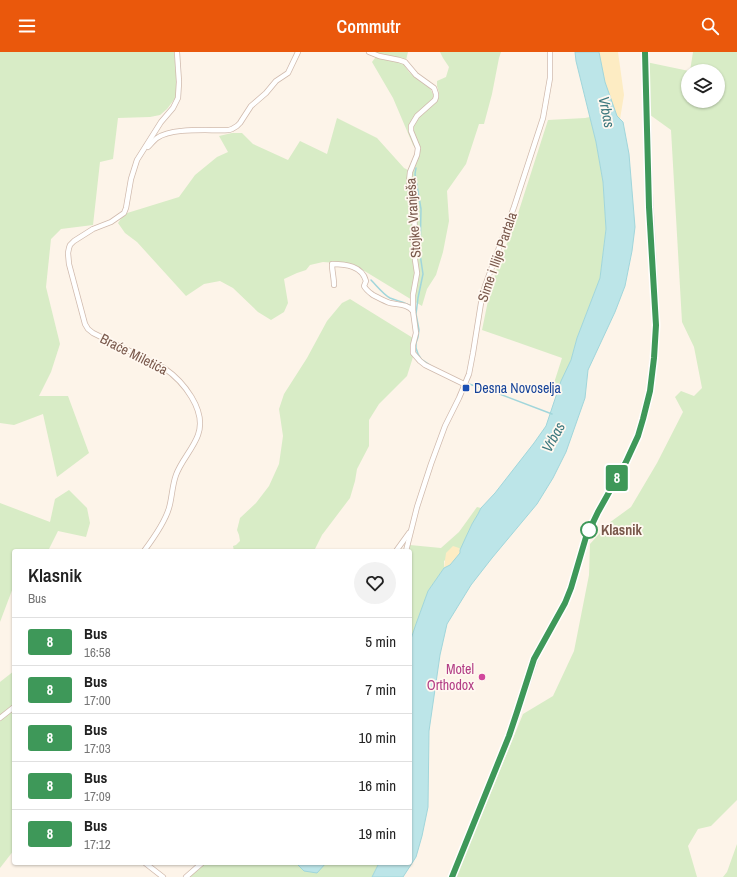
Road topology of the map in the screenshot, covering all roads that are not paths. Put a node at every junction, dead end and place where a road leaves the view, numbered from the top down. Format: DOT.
graph roads {
  1 [pos="177,52"];
  2 [pos="298,52"];
  3 [pos="369,52"];
  4 [pos="550,52"];
  5 [pos="645,52"];
  6 [pos="142,152"];
  7 [pos="334,285"];
  8 [pos="413,311"];
  9 [pos="464,384"];
  10 [pos="411,530"];
  11 [pos="145,549"];
  12 [pos="397,549"];
  13 [pos="406,549"];
  14 [pos="12,708"];
  15 [pos="0,718"];
  16 [pos="148,865"];
  17 [pos="200,865"];
  18 [pos="163,877"];
  19 [pos="186,877"];
  20 [pos="452,877"];
  1 -- 6 [label="street"];
  2 -- 6 [label="street"];
  3 -- 8 [label="street, Stojke Vranješa"];
  4 -- 9 [label="street, Sime i Ilije Partala"];
  5 -- 20 [label="main road"];
  6 -- 11 [label="street, Braće Miletića"];
  7 -- 8 [label="street"];
  8 -- 9 [label="street, Stojke Vranješa"];
  9 -- 10 [label="street, Sime i Ilije Partala"];
  10 -- 12 [label="street"];
  10 -- 13 [label="street, Sime i Ilije Partala"];
  14 -- 15 [label="street"];
  16 -- 18 [label="street"];
  17 -- 19 [label="street"];
}
